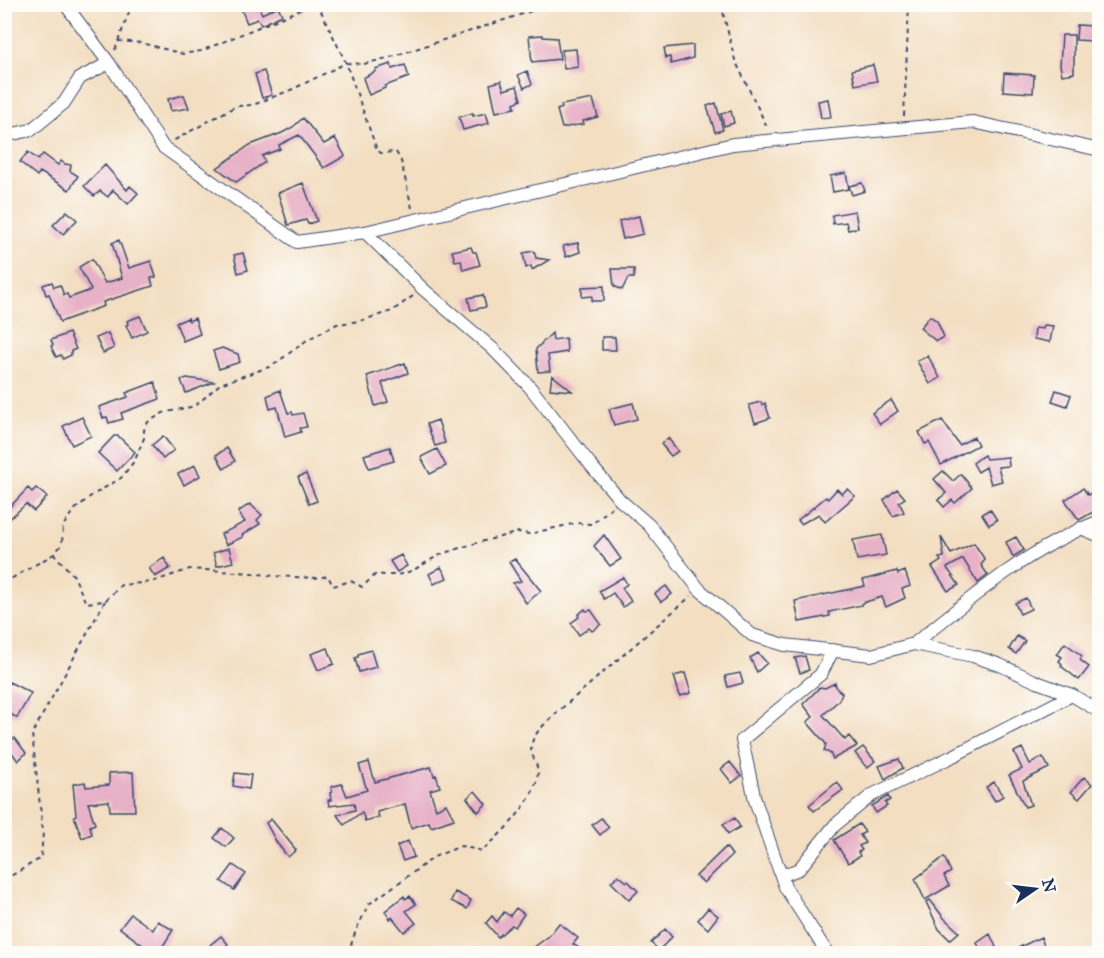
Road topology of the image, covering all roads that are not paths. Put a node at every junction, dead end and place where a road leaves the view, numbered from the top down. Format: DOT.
graph roads {
  1 [pos="65,4"];
  2 [pos="109,63"];
  3 [pos="4,136"];
  4 [pos="1100,150"];
  5 [pos="366,232"];
  6 [pos="1100,521"];
  7 [pos="1081,528"];
  8 [pos="1100,536"];
  9 [pos="914,644"];
  10 [pos="833,650"];
  11 [pos="1072,695"];
  12 [pos="1100,712"];
  13 [pos="781,876"];
  14 [pos="828,954"];
  1 -- 2 [label="street"];
  2 -- 3 [label="street"];
  2 -- 5 [label="street"];
  4 -- 5 [label="street"];
  5 -- 10 [label="street"];
  6 -- 7 [label="street"];
  7 -- 8 [label="street"];
  7 -- 9 [label="street"];
  9 -- 10 [label="street"];
  9 -- 11 [label="street"];
  10 -- 13 [label="street"];
  11 -- 12 [label="street"];
  11 -- 13 [label="street"];
  13 -- 14 [label="street"];
}
